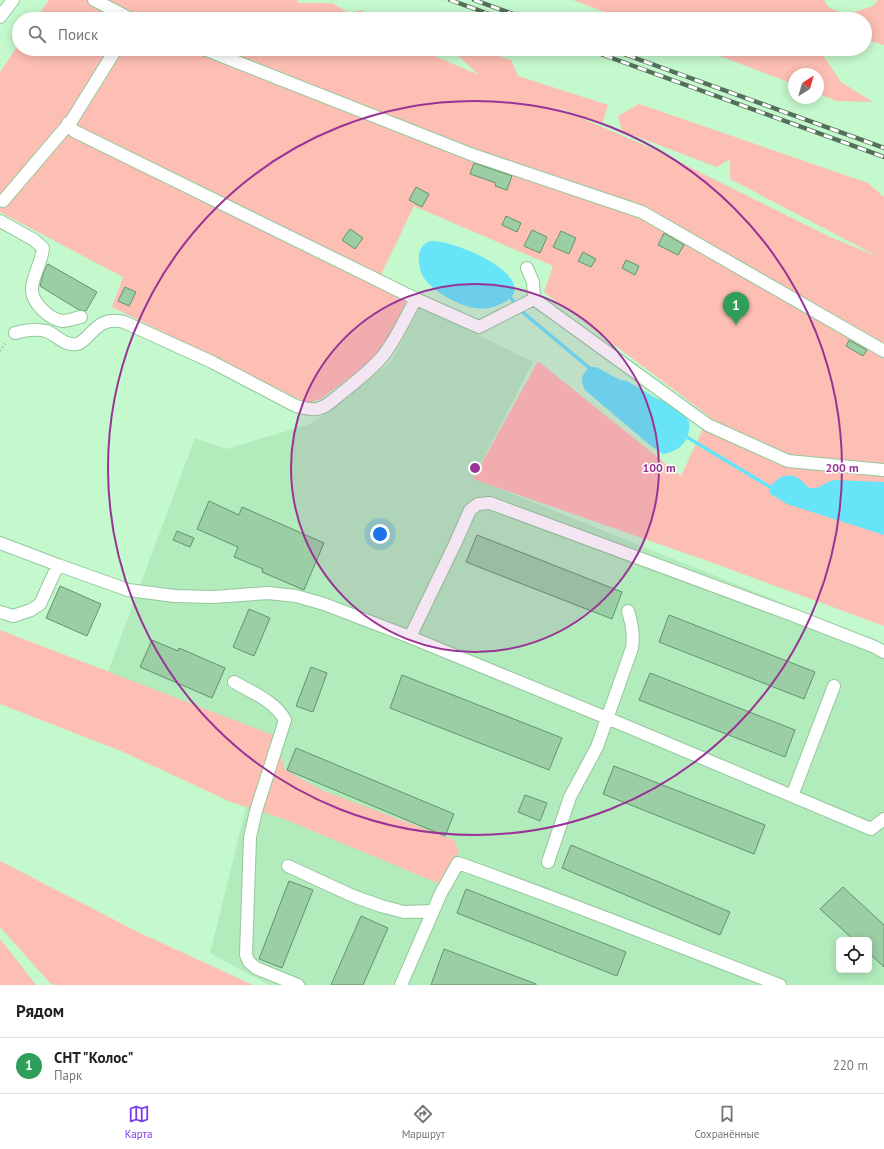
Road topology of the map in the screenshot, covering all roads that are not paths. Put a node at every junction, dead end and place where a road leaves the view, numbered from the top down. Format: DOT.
graph roads {
  1 [pos="13,0"];
  2 [pos="94,0"];
  3 [pos="117,12"];
  4 [pos="0,17"];
  5 [pos="112,56"];
  6 [pos="222,56"];
  7 [pos="68,123"];
  8 [pos="3,201"];
  9 [pos="0,221"];
  10 [pos="526,268"];
  11 [pos="416,299"];
  12 [pos="534,299"];
  13 [pos="81,316"];
  14 [pos="15,333"];
  15 [pos="884,351"];
  16 [pos="884,470"];
  17 [pos="0,543"];
  18 [pos="58,565"];
  19 [pos="0,612"];
  20 [pos="628,612"];
  21 [pos="410,637"];
  22 [pos="884,652"];
  23 [pos="234,682"];
  24 [pos="834,686"];
  25 [pos="607,718"];
  26 [pos="792,796"];
  27 [pos="884,819"];
  28 [pos="548,862"];
  29 [pos="288,866"];
  30 [pos="433,911"];
  31 [pos="298,985"];
  32 [pos="401,985"];
  33 [pos="780,985"];
  1 -- 4 [label="street"];
  2 -- 3 [label="street"];
  5 -- 7 [label="street"];
  6 -- 15 [label="street"];
  7 -- 8 [label="street"];
  7 -- 11 [label="street"];
  9 -- 13 [label="street"];
  10 -- 12 [label="street"];
  11 -- 12 [label="street"];
  11 -- 14 [label="street"];
  12 -- 16 [label="street"];
  17 -- 18 [label="street"];
  18 -- 19 [label="street"];
  18 -- 21 [label="street"];
  20 -- 25 [label="street"];
  21 -- 22 [label="street"];
  21 -- 25 [label="street"];
  23 -- 31 [label="street"];
  24 -- 26 [label="street"];
  25 -- 26 [label="street"];
  25 -- 28 [label="street"];
  26 -- 27 [label="street"];
  29 -- 30 [label="street"];
  30 -- 32 [label="street"];
  30 -- 33 [label="street"];
}
